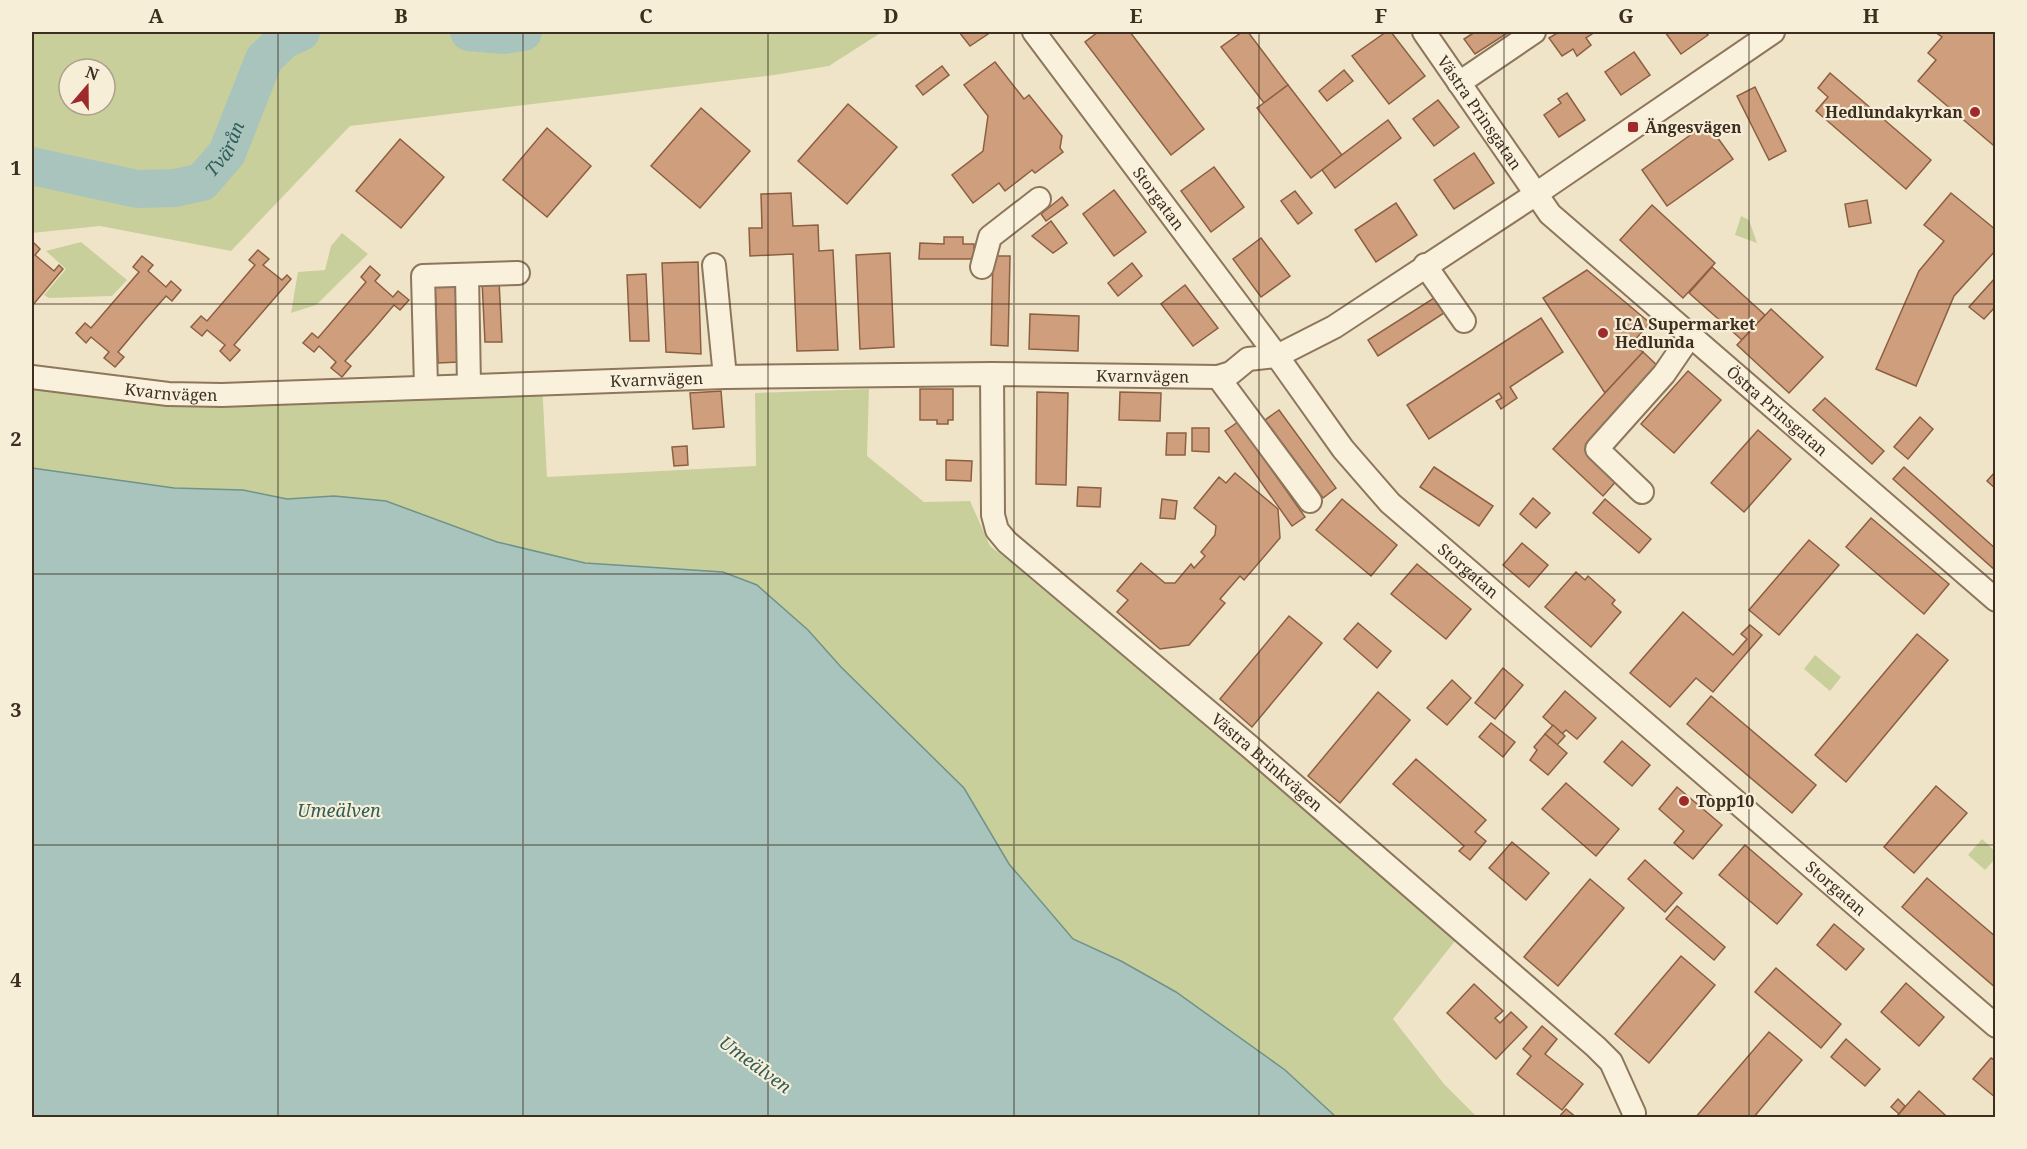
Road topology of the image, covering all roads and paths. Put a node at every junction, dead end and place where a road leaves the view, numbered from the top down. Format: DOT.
graph roads {
  1 [pos="1034,32"];
  2 [pos="1424,32"];
  3 [pos="1534,32"];
  4 [pos="1773,32"];
  5 [pos="1460,83"];
  6 [pos="1536,194"];
  7 [pos="1039,199"];
  8 [pos="714,265"];
  9 [pos="1425,265"];
  10 [pos="982,267"];
  11 [pos="518,273"];
  12 [pos="467,275"];
  13 [pos="1464,321"];
  14 [pos="1690,336"];
  15 [pos="1277,356"];
  16 [pos="992,374"];
  17 [pos="1218,376"];
  18 [pos="32,377"];
  19 [pos="725,377"];
  20 [pos="469,385"];
  21 [pos="426,386"];
  22 [pos="1642,492"];
  23 [pos="1310,501"];
  24 [pos="1995,600"];
  25 [pos="1995,1026"];
  26 [pos="1634,1113"];
  1 -- 15 [label="street, Storgatan"];
  2 -- 5 [label="street, Västra Prinsgatan"];
  3 -- 5 [label="street"];
  4 -- 6 [label="street"];
  5 -- 6 [label="street, Västra Prinsgatan"];
  6 -- 9 [label="street"];
  6 -- 14 [label="street, Östra Prinsgatan"];
  7 -- 10 [label="street"];
  8 -- 19 [label="street"];
  9 -- 13 [label="street"];
  9 -- 15 [label="street"];
  11 -- 12 [label="street"];
  12 -- 20 [label="street"];
  12 -- 21 [label="street"];
  14 -- 22 [label="street"];
  14 -- 24 [label="street, Östra Prinsgatan"];
  15 -- 17 [label="street, Kvarnvägen"];
  15 -- 25 [label="street, Storgatan"];
  16 -- 17 [label="street, Kvarnvägen"];
  16 -- 19 [label="street, Kvarnvägen"];
  16 -- 26 [label="street, Västra Brinkvägen"];
  17 -- 23 [label="street"];
  18 -- 21 [label="street, Kvarnvägen"];
  19 -- 20 [label="street, Kvarnvägen"];
  20 -- 21 [label="street, Kvarnvägen"];
}
